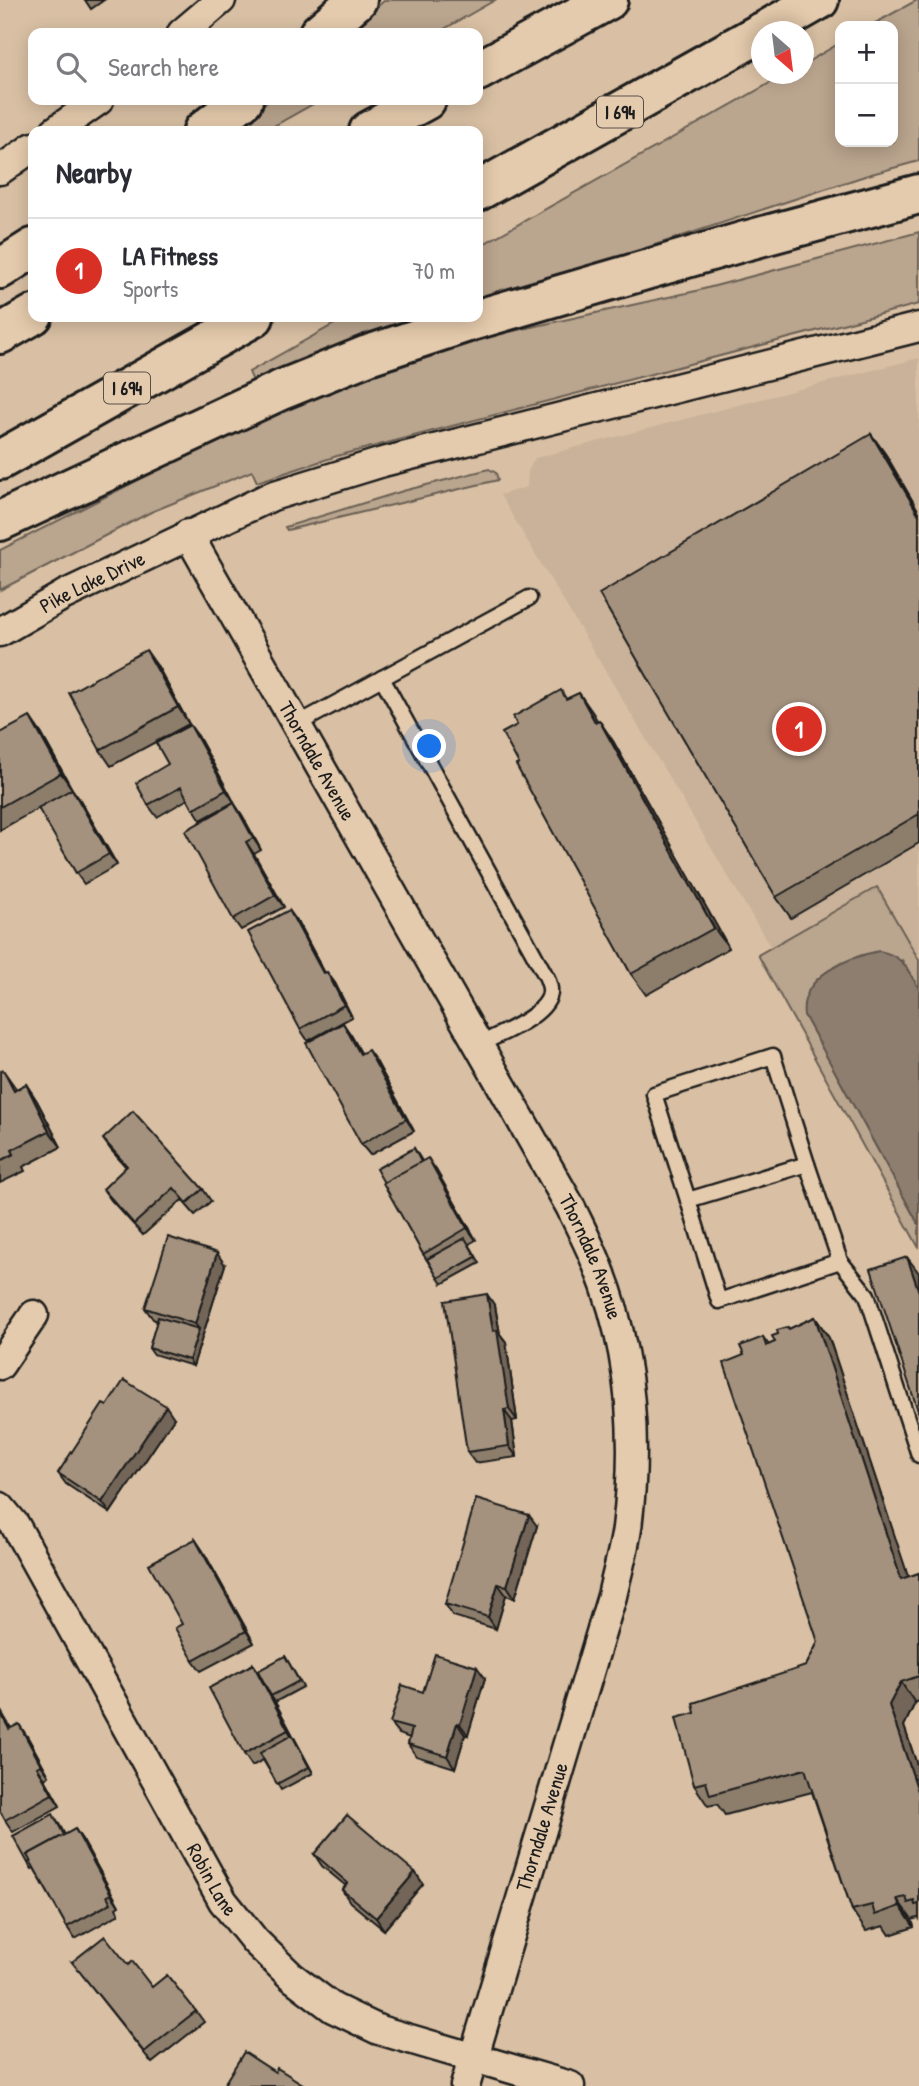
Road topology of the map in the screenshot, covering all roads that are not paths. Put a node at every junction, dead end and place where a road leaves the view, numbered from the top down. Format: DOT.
graph roads {
  1 [pos="220,0"];
  2 [pos="357,0"];
  3 [pos="608,0"];
  4 [pos="819,0"];
  5 [pos="782,21"];
  6 [pos="188,28"];
  7 [pos="326,28"];
  8 [pos="751,38"];
  9 [pos="483,68"];
  10 [pos="92,105"];
  11 [pos="237,105"];
  12 [pos="417,105"];
  13 [pos="62,126"];
  14 [pos="209,126"];
  15 [pos="378,126"];
  16 [pos="28,150"];
  17 [pos="2,163"];
  18 [pos="483,188"];
  19 [pos="919,194"];
  20 [pos="28,251"];
  21 [pos="0,269"];
  22 [pos="483,317"];
  23 [pos="28,318"];
  24 [pos="245,322"];
  25 [pos="469,322"];
  26 [pos="919,327"];
  27 [pos="0,334"];
  28 [pos="0,460"];
  29 [pos="0,521"];
  30 [pos="188,534"];
  31 [pos="529,597"];
  32 [pos="0,632"];
  33 [pos="382,678"];
  34 [pos="296,725"];
  35 [pos="478,1045"];
  36 [pos="807,1164"];
  37 [pos="688,1200"];
  38 [pos="840,1261"];
  39 [pos="34,1315"];
  40 [pos="0,1365"];
  41 [pos="919,1455"];
  42 [pos="0,1507"];
  43 [pos="473,2057"];
  44 [pos="465,2086"];
  45 [pos="570,2086"];
  1 -- 6 [label="street"];
  2 -- 7 [label="highway"];
  3 -- 9 [label="highway"];
  4 -- 5 [label="highway, I 694"];
  8 -- 18 [label="highway, I 694"];
  10 -- 13 [label="street"];
  11 -- 14 [label="highway"];
  12 -- 15 [label="highway"];
  16 -- 17 [label="street"];
  19 -- 22 [label="highway"];
  20 -- 21 [label="highway"];
  23 -- 27 [label="highway"];
  24 -- 28 [label="highway, I 694"];
  25 -- 29 [label="highway"];
  26 -- 30 [label="street, Pike Lake Drive"];
  30 -- 32 [label="street, Pike Lake Drive"];
  30 -- 34 [label="street, Thorndale Avenue"];
  31 -- 33 [label="lane"];
  33 -- 34 [label="lane"];
  33 -- 35 [label="lane"];
  34 -- 35 [label="street, Thorndale Avenue"];
  35 -- 43 [label="street, Thorndale Avenue"];
  36 -- 37 [label="lane"];
  36 -- 37 [label="lane"];
  36 -- 38 [label="lane"];
  37 -- 38 [label="lane"];
  38 -- 41 [label="lane"];
  39 -- 40 [label="street"];
  42 -- 43 [label="street, Robin Lane"];
  43 -- 44 [label="street, Thorndale Avenue"];
  43 -- 45 [label="street, Robin Lane"];
}
